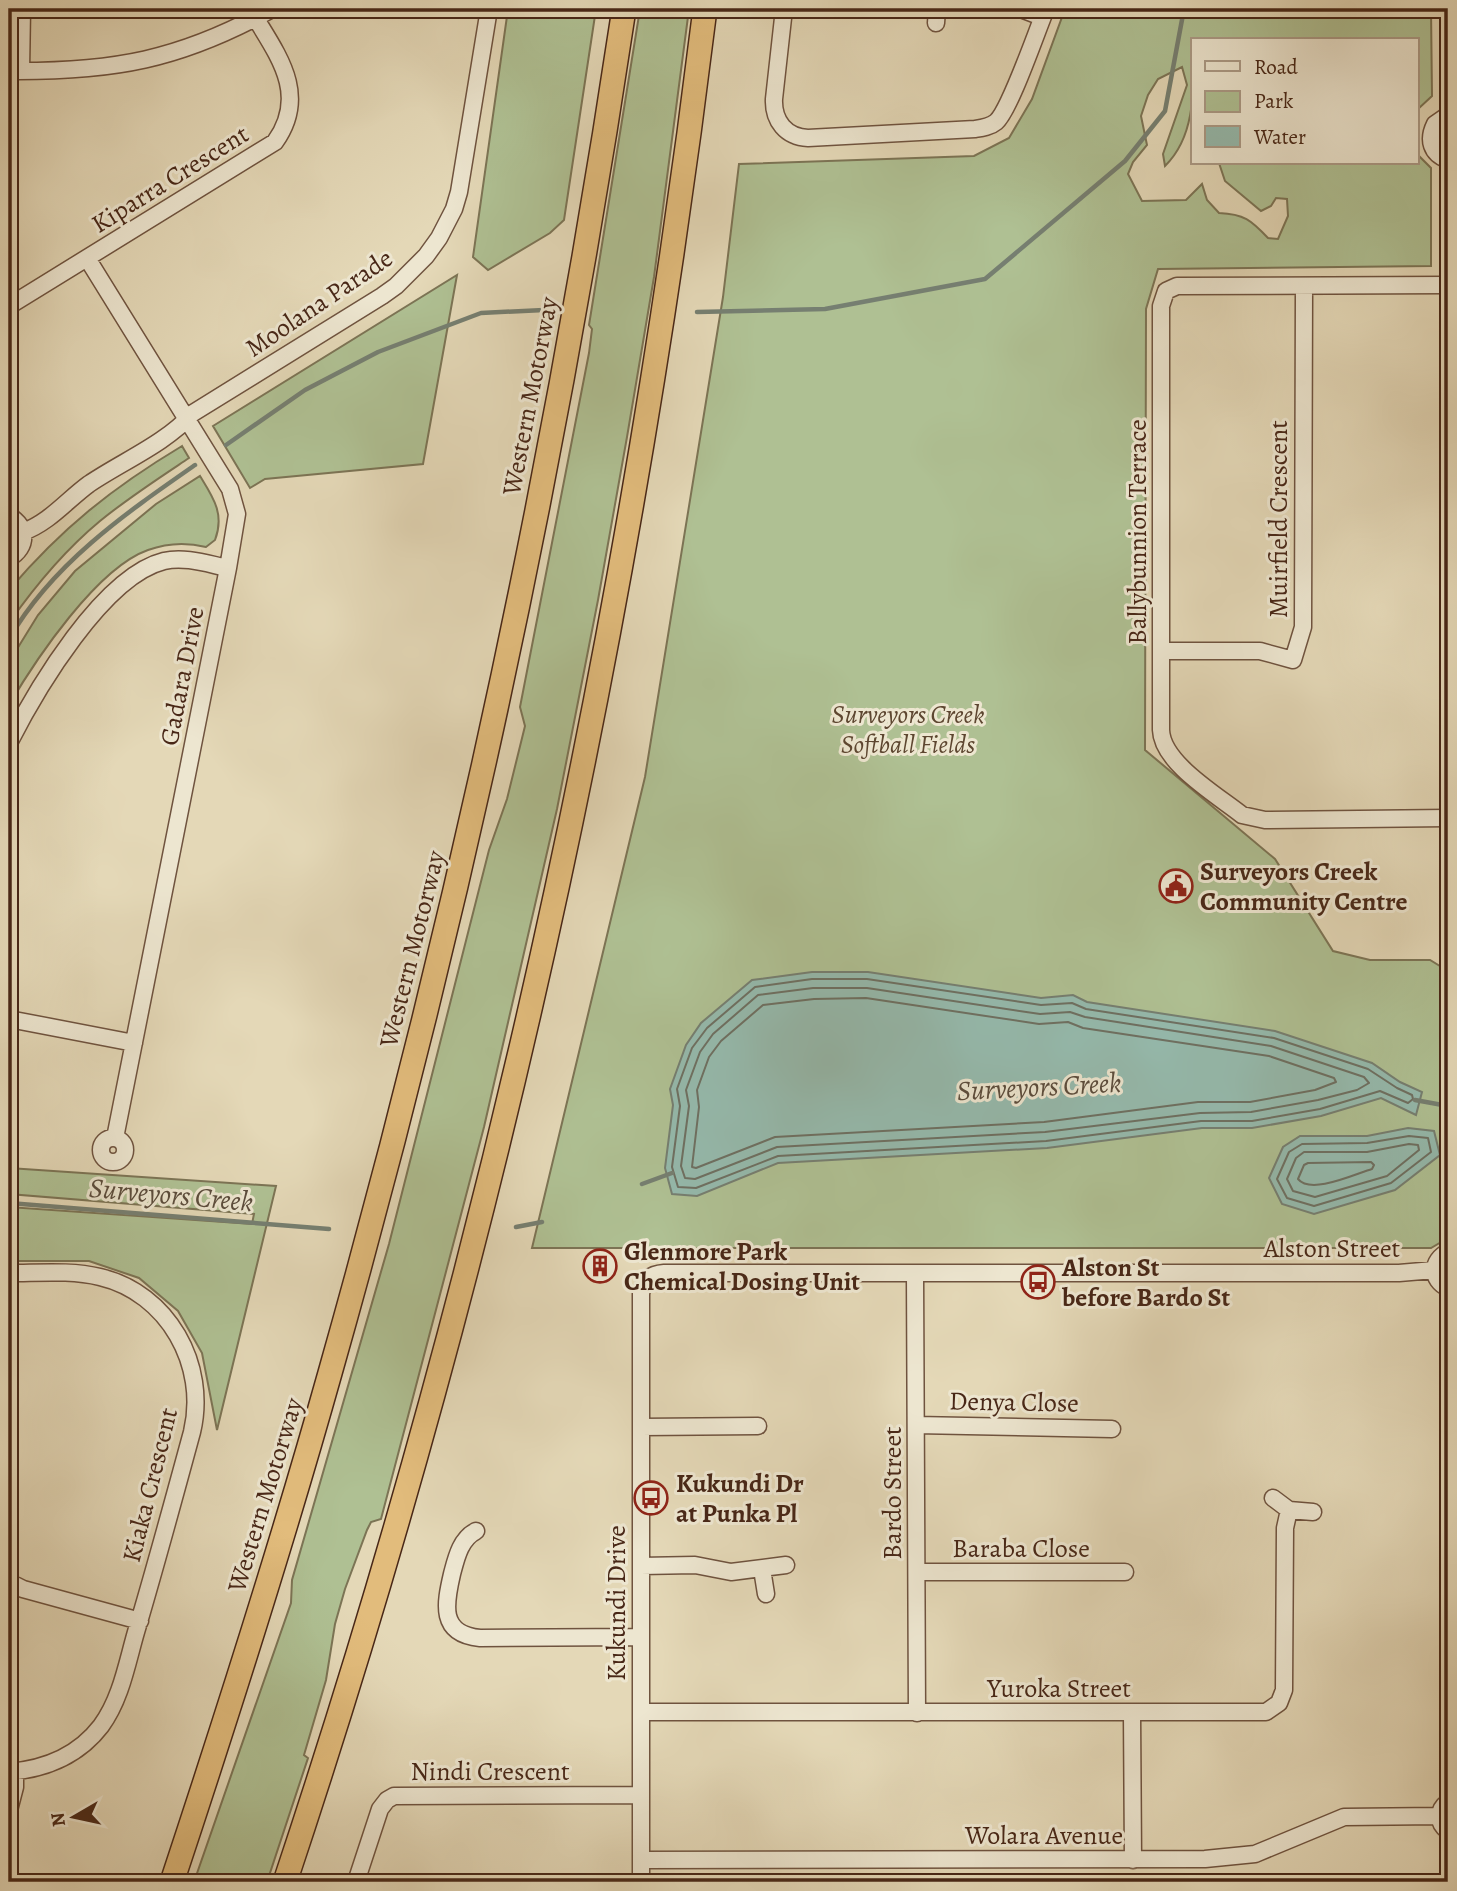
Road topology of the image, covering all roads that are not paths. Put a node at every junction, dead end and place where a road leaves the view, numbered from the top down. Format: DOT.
graph roads {
  1 [pos="22,9"];
  2 [pos="272,9"];
  3 [pos="489,9"];
  4 [pos="624,9"];
  5 [pos="705,9"];
  6 [pos="784,9"];
  7 [pos="1021,9"];
  8 [pos="253,13"];
  9 [pos="1044,13"];
  10 [pos="15,71"];
  11 [pos="1448,115"];
  12 [pos="1448,160"];
  13 [pos="88,258"];
  14 [pos="1448,285"];
  15 [pos="1304,287"];
  16 [pos="9,306"];
  17 [pos="187,420"];
  18 [pos="9,516"];
  19 [pos="23,532"];
  20 [pos="9,558"];
  21 [pos="228,568"];
  22 [pos="1162,651"];
  23 [pos="9,743"];
  24 [pos="1448,818"];
  25 [pos="9,1019"];
  26 [pos="134,1043"];
  27 [pos="115,1138"];
  28 [pos="1448,1252"];
  29 [pos="1434,1270"];
  30 [pos="9,1273"];
  31 [pos="915,1274"];
  32 [pos="644,1282"];
  33 [pos="1448,1288"];
  34 [pos="916,1425"];
  35 [pos="758,1426"];
  36 [pos="641,1427"];
  37 [pos="1112,1429"];
  38 [pos="1273,1498"];
  39 [pos="1289,1510"];
  40 [pos="1313,1512"];
  41 [pos="476,1531"];
  42 [pos="786,1565"];
  43 [pos="641,1566"];
  44 [pos="762,1569"];
  45 [pos="917,1572"];
  46 [pos="1125,1572"];
  47 [pos="9,1578"];
  48 [pos="766,1594"];
  49 [pos="140,1621"];
  50 [pos="641,1637"];
  51 [pos="641,1712"];
  52 [pos="917,1713"];
  53 [pos="1132,1713"];
  54 [pos="12,1772"];
  55 [pos="641,1795"];
  56 [pos="1444,1809"];
  57 [pos="9,1810"];
  58 [pos="1448,1830"];
  59 [pos="641,1860"];
  60 [pos="1133,1860"];
  61 [pos="172,1882"];
  62 [pos="285,1882"];
  63 [pos="356,1882"];
  64 [pos="641,1882"];
  1 -- 10 [label="street"];
  2 -- 8 [label="street"];
  3 -- 17 [label="street, Moolana Parade"];
  4 -- 61 [label="highway, Western Motorway"];
  5 -- 62 [label="highway"];
  6 -- 9 [label="street"];
  7 -- 9 [label="street"];
  8 -- 10 [label="street"];
  8 -- 13 [label="street, Kiparra Crescent"];
  11 -- 12 [label="street"];
  13 -- 16 [label="street, Kiparra Crescent"];
  13 -- 17 [label="street, Gadara Drive"];
  14 -- 15 [label="street, Ballybunnion Terrace"];
  15 -- 22 [label="street, Ballybunnion Terrace"];
  15 -- 22 [label="street, Muirfield Crescent"];
  17 -- 19 [label="street, Moolana Parade"];
  17 -- 21 [label="street, Gadara Drive"];
  18 -- 19 [label="street"];
  19 -- 20 [label="street"];
  21 -- 23 [label="street"];
  21 -- 26 [label="street, Gadara Drive"];
  22 -- 24 [label="street, Ballybunnion Terrace"];
  25 -- 26 [label="street"];
  26 -- 27 [label="street, Gadara Drive"];
  28 -- 29 [label="street"];
  29 -- 31 [label="street, Alston Street"];
  29 -- 33 [label="street"];
  30 -- 49 [label="street, Kiaka Crescent"];
  31 -- 32 [label="street, Alston Street"];
  31 -- 34 [label="street, Bardo Street"];
  32 -- 36 [label="street, Kukundi Drive"];
  34 -- 37 [label="street, Denya Close"];
  34 -- 45 [label="street, Bardo Street"];
  35 -- 36 [label="street"];
  36 -- 43 [label="street, Kukundi Drive"];
  38 -- 39 [label="street"];
  39 -- 40 [label="street"];
  39 -- 53 [label="street, Yuroka Street"];
  41 -- 50 [label="street"];
  42 -- 44 [label="street"];
  43 -- 44 [label="street"];
  43 -- 50 [label="street, Kukundi Drive"];
  44 -- 48 [label="street"];
  45 -- 46 [label="street, Baraba Close"];
  45 -- 52 [label="street, Bardo Street"];
  47 -- 49 [label="street"];
  49 -- 54 [label="street, Kiaka Crescent"];
  50 -- 51 [label="street, Kukundi Drive"];
  51 -- 52 [label="street, Yuroka Street"];
  51 -- 55 [label="street, Kukundi Drive"];
  52 -- 53 [label="street, Yuroka Street"];
  53 -- 60 [label="street"];
  54 -- 57 [label="street"];
  55 -- 59 [label="street, Kukundi Drive"];
  55 -- 63 [label="street, Nindi Crescent"];
  56 -- 58 [label="street"];
  56 -- 60 [label="street, Wolara Avenue"];
  59 -- 60 [label="street, Wolara Avenue"];
  59 -- 64 [label="street, Kukundi Drive"];
}
